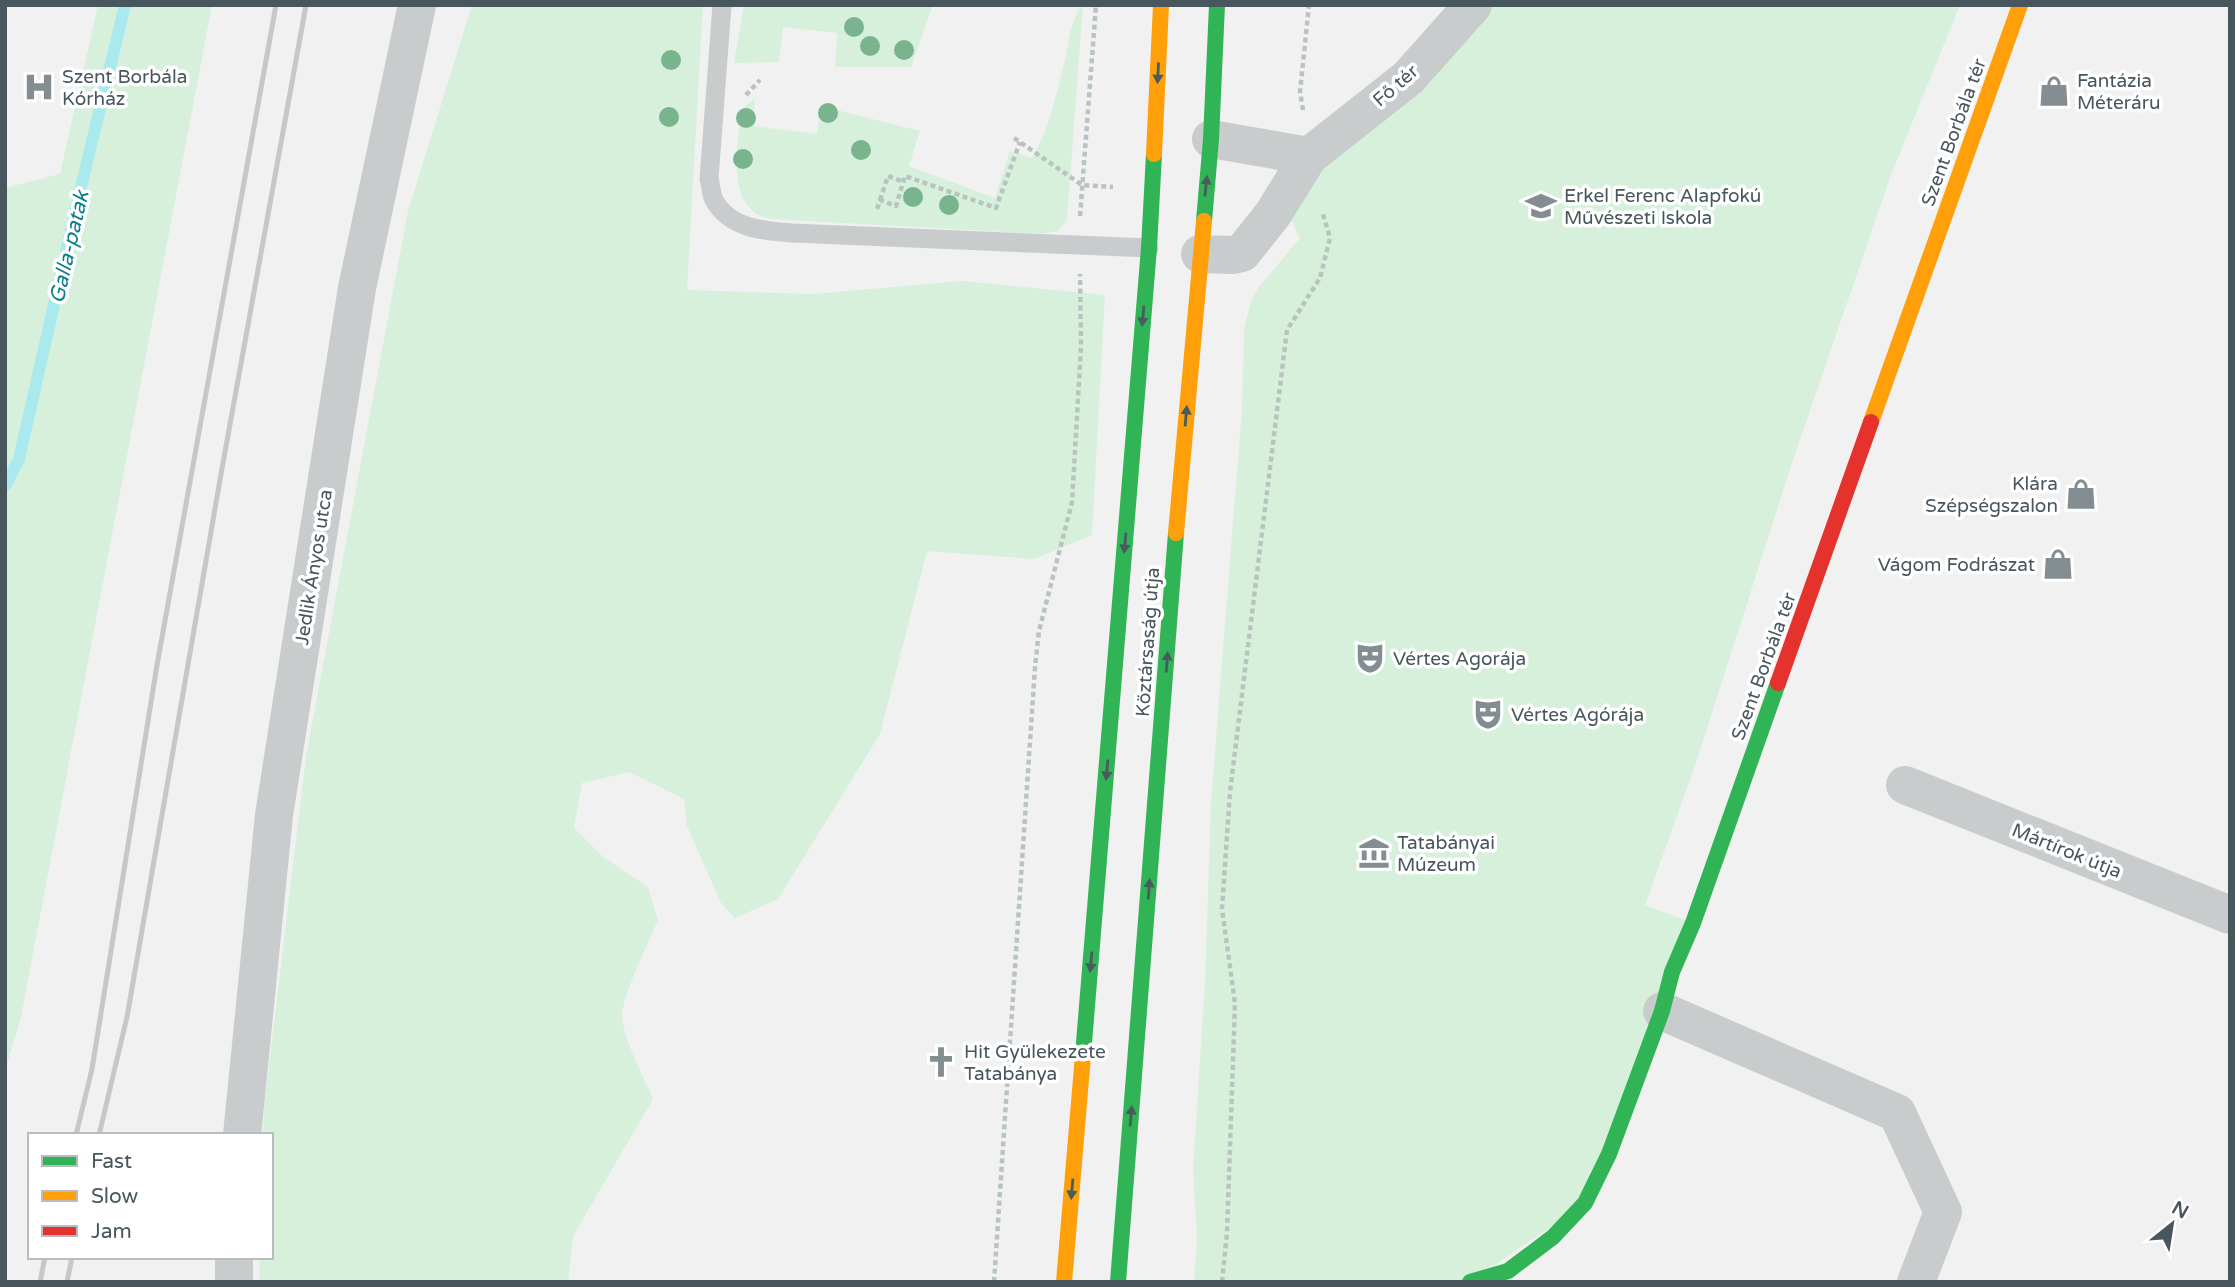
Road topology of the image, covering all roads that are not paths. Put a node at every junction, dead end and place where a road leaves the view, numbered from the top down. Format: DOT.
graph roads {
  1 [pos="417,5"];
  2 [pos="722,5"];
  3 [pos="1161,5"];
  4 [pos="1217,5"];
  5 [pos="1473,5"];
  6 [pos="2020,5"];
  7 [pos="1211,139"];
  8 [pos="1309,156"];
  9 [pos="1149,248"];
  10 [pos="1200,254"];
  11 [pos="1905,785"];
  12 [pos="2230,915"];
  13 [pos="1662,1011"];
  14 [pos="242,1133"];
  15 [pos="234,1259"];
  16 [pos="234,1282"];
  17 [pos="1064,1282"];
  18 [pos="1118,1282"];
  19 [pos="1470,1282"];
  20 [pos="1916,1282"];
  1 -- 14 [label="street, Jedlik Ányos utca"];
  2 -- 9 [label="lane"];
  3 -- 9 [label="street, Köztársaság útja, one-way"];
  4 -- 7 [label="street, Köztársaság útja"];
  5 -- 8 [label="street, Fő tér"];
  6 -- 13 [label="street, Szent Borbála tér"];
  7 -- 8 [label="street"];
  10 -- 7 [label="street, Köztársaság útja, one-way"];
  8 -- 10 [label="street, Fő tér"];
  9 -- 17 [label="street, Köztársaság útja, one-way"];
  18 -- 10 [label="street, Köztársaság útja, one-way"];
  11 -- 12 [label="street, Mártírok útja"];
  13 -- 19 [label="street, Szent Borbála tér"];
  13 -- 20 [label="street"];
  15 -- 16 [label="street"];
}
